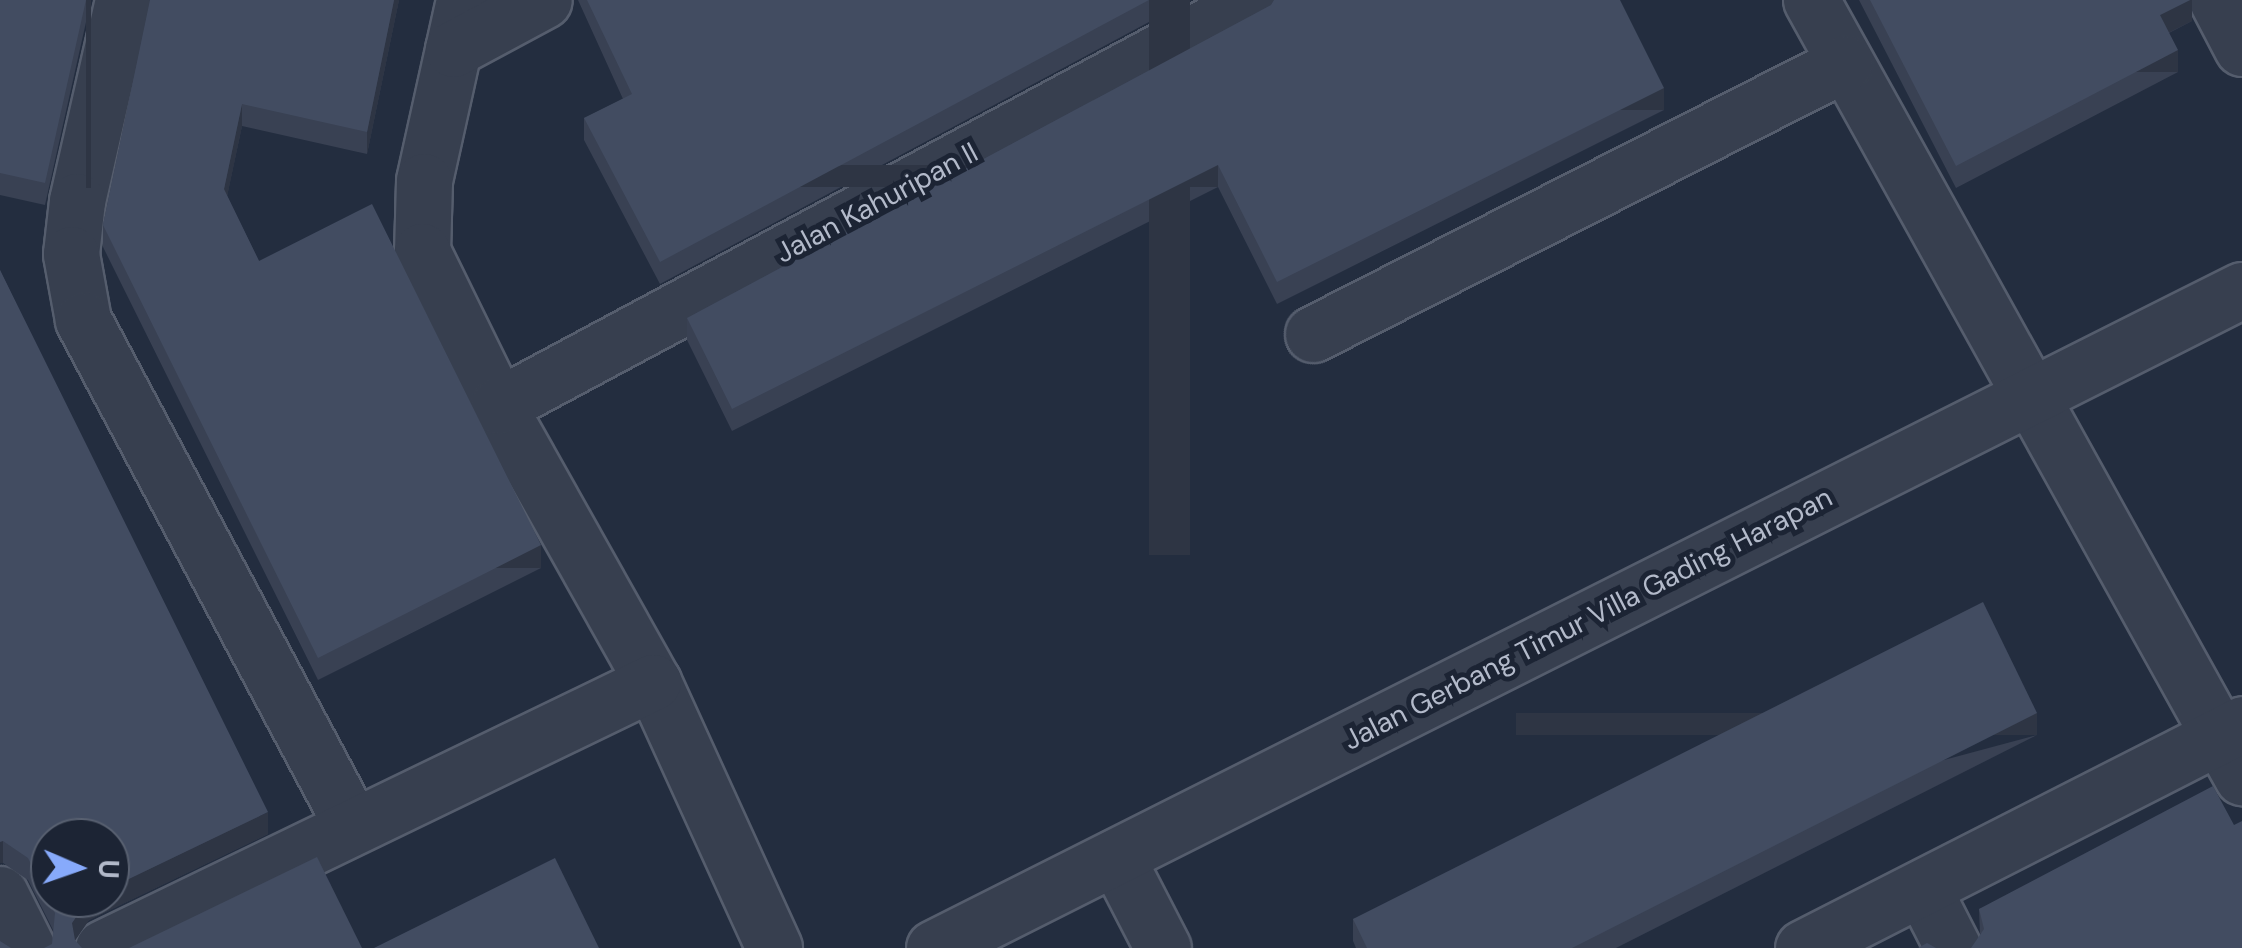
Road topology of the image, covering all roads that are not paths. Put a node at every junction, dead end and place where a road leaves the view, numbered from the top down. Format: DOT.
graph roads {
  1 [pos="124,0"];
  2 [pos="544,0"];
  3 [pos="1256,0"];
  4 [pos="1811,0"];
  5 [pos="2217,0"];
  6 [pos="458,24"];
  7 [pos="2242,48"];
  8 [pos="1845,63"];
  9 [pos="2242,290"];
  10 [pos="1313,334"];
  11 [pos="2030,397"];
  12 [pos="498,406"];
  13 [pos="654,682"];
  14 [pos="2235,746"];
  15 [pos="352,826"];
  16 [pos="1116,857"];
  17 [pos="1924,889"];
  18 [pos="0,894"];
  19 [pos="27,948"];
  20 [pos="102,948"];
  21 [pos="774,948"];
  22 [pos="934,948"];
  23 [pos="1163,948"];
  24 [pos="1803,948"];
  25 [pos="1953,948"];
  1 -- 15 [label="street"];
  2 -- 6 [label="street"];
  3 -- 12 [label="street, Jalan Kahuripan II"];
  4 -- 8 [label="street"];
  5 -- 7 [label="street"];
  6 -- 12 [label="street"];
  8 -- 10 [label="street"];
  8 -- 11 [label="street"];
  9 -- 11 [label="street, Jalan Gerbang Timur Villa Gading Harapan"];
  11 -- 14 [label="street"];
  11 -- 16 [label="street, Jalan Gerbang Timur Villa Gading Harapan"];
  12 -- 13 [label="street"];
  13 -- 15 [label="street"];
  13 -- 21 [label="street"];
  14 -- 17 [label="street"];
  15 -- 20 [label="street"];
  16 -- 22 [label="street, Jalan Gerbang Timur Villa Gading Harapan"];
  16 -- 23 [label="street"];
  17 -- 24 [label="street"];
  17 -- 25 [label="street"];
  18 -- 19 [label="street"];
}
